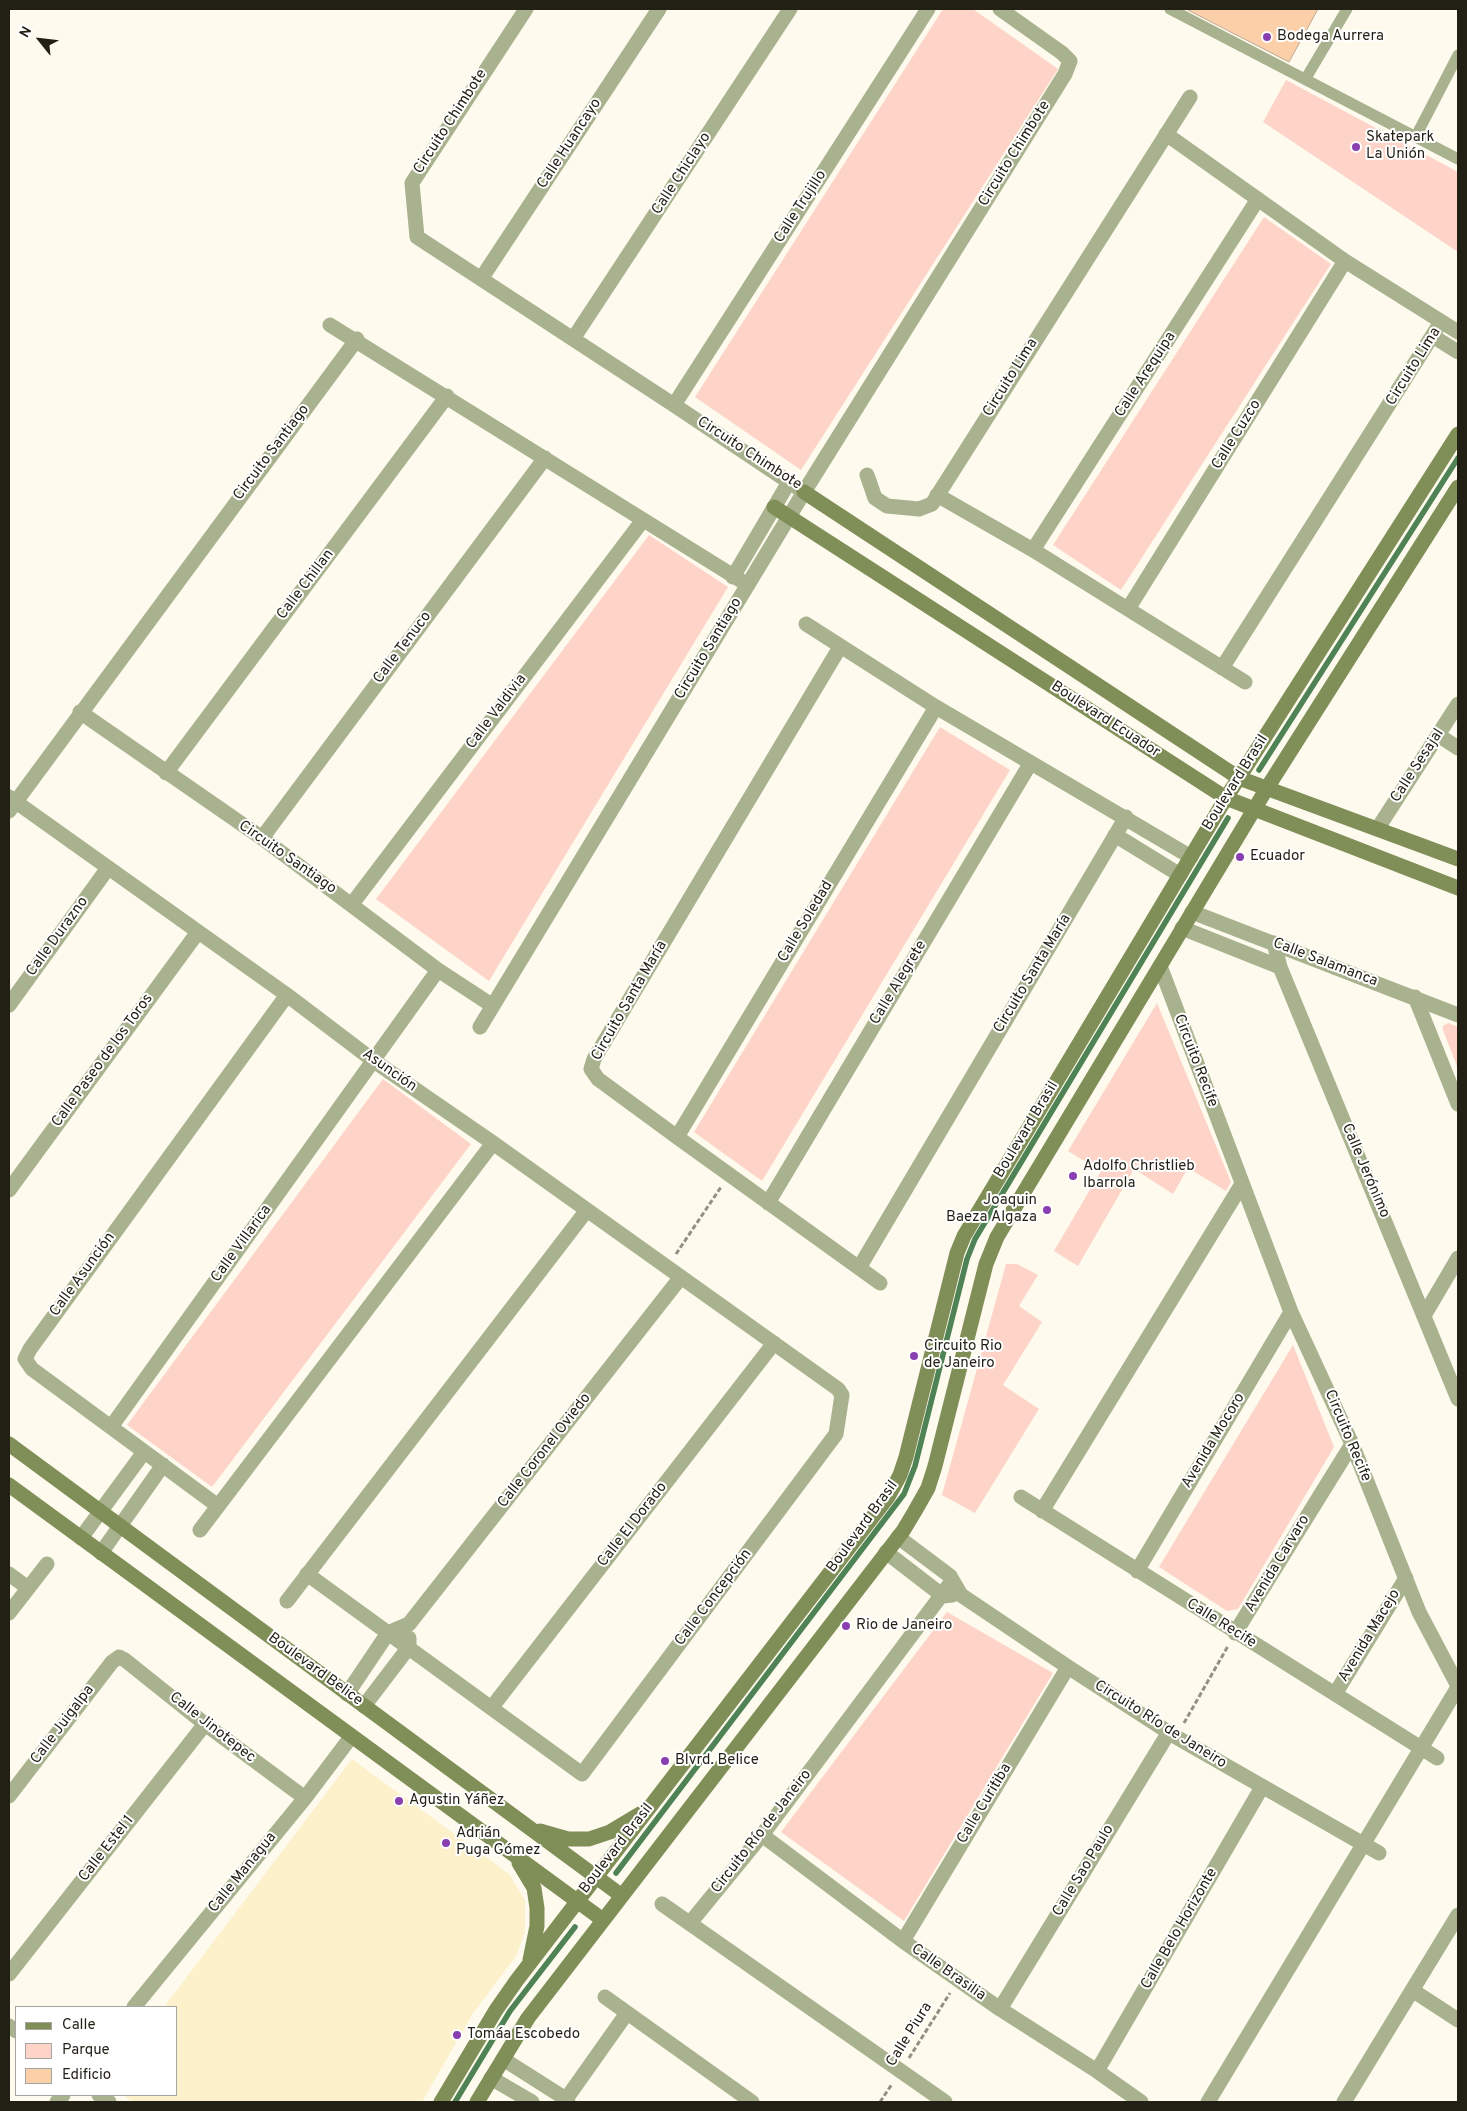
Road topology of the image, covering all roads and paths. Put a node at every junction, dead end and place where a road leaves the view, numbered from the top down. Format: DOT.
graph roads {
  1 [pos="526,9"];
  2 [pos="659,9"];
  3 [pos="790,9"];
  4 [pos="928,9"];
  5 [pos="1000,9"];
  6 [pos="1170,9"];
  7 [pos="1347,9"];
  8 [pos="1458,55"];
  9 [pos="1306,78"];
  10 [pos="1190,97"];
  11 [pos="1166,134"];
  12 [pos="1416,136"];
  13 [pos="1458,158"];
  14 [pos="1258,199"];
  15 [pos="1345,261"];
  16 [pos="481,279"];
  17 [pos="1441,322"];
  18 [pos="330,325"];
  19 [pos="1458,332"];
  20 [pos="1434,337"];
  21 [pos="573,339"];
  22 [pos="357,340"];
  23 [pos="1458,352"];
  24 [pos="447,396"];
  25 [pos="674,405"];
  26 [pos="1458,434"];
  27 [pos="545,458"];
  28 [pos="867,476"];
  29 [pos="789,482"];
  30 [pos="1458,487"];
  31 [pos="804,492"];
  32 [pos="937,495"];
  33 [pos="774,507"];
  34 [pos="790,516"];
  35 [pos="642,520"];
  36 [pos="1033,550"];
  37 [pos="733,577"];
  38 [pos="748,585"];
  39 [pos="1128,610"];
  40 [pos="806,624"];
  41 [pos="840,647"];
  42 [pos="1222,668"];
  43 [pos="1245,682"];
  44 [pos="1458,704"];
  45 [pos="936,707"];
  46 [pos="80,712"];
  47 [pos="1438,735"];
  48 [pos="1458,748"];
  49 [pos="1030,764"];
  50 [pos="166,773"];
  51 [pos="1239,778"];
  52 [pos="1267,788"];
  53 [pos="1226,798"];
  54 [pos="11,803"];
  55 [pos="1254,809"];
  56 [pos="1126,817"];
  57 [pos="1378,828"];
  58 [pos="1115,835"];
  59 [pos="262,838"];
  60 [pos="1190,857"];
  61 [pos="1458,859"];
  62 [pos="108,868"];
  63 [pos="1180,875"];
  64 [pos="1458,888"];
  65 [pos="352,904"];
  66 [pos="1192,912"];
  67 [pos="1182,928"];
  68 [pos="198,932"];
  69 [pos="1274,943"];
  70 [pos="1160,966"];
  71 [pos="1280,967"];
  72 [pos="438,970"];
  73 [pos="287,995"];
  74 [pos="1415,998"];
  75 [pos="9,1006"];
  76 [pos="493,1006"];
  77 [pos="1458,1015"];
  78 [pos="480,1027"];
  79 [pos="374,1061"];
  80 [pos="1458,1104"];
  81 [pos="676,1137"];
  82 [pos="494,1143"];
  83 [pos="729,1175"];
  84 [pos="1242,1184"];
  85 [pos="9,1190"];
  86 [pos="768,1203"];
  87 [pos="587,1210"];
  88 [pos="1458,1258"];
  89 [pos="667,1267"];
  90 [pos="859,1268"];
  91 [pos="681,1277"];
  92 [pos="880,1283"];
  93 [pos="1291,1312"];
  94 [pos="1424,1314"];
  95 [pos="774,1343"];
  96 [pos="1458,1399"];
  97 [pos="110,1427"];
  98 [pos="9,1444"];
  99 [pos="1352,1444"];
  100 [pos="144,1452"];
  101 [pos="162,1466"];
  102 [pos="9,1485"];
  103 [pos="1021,1496"];
  104 [pos="218,1506"];
  105 [pos="1042,1511"];
  106 [pos="100,1512"];
  107 [pos="119,1525"];
  108 [pos="200,1530"];
  109 [pos="898,1537"];
  110 [pos="81,1538"];
  111 [pos="886,1552"];
  112 [pos="101,1553"];
  113 [pos="47,1564"];
  114 [pos="1137,1570"];
  115 [pos="9,1574"];
  116 [pos="307,1574"];
  117 [pos="1406,1578"];
  118 [pos="952,1581"];
  119 [pos="28,1588"];
  120 [pos="961,1595"];
  121 [pos="943,1596"];
  122 [pos="287,1601"];
  123 [pos="9,1612"];
  124 [pos="409,1624"];
  125 [pos="388,1633"];
  126 [pos="1236,1633"];
  127 [pos="409,1647"];
  128 [pos="119,1657"];
  129 [pos="1068,1667"];
  130 [pos="1458,1686"];
  131 [pos="347,1694"];
  132 [pos="1335,1694"];
  133 [pos="364,1706"];
  134 [pos="492,1707"];
  135 [pos="205,1724"];
  136 [pos="1172,1735"];
  137 [pos="351,1738"];
  138 [pos="1422,1748"];
  139 [pos="1437,1758"];
  140 [pos="1262,1788"];
  141 [pos="9,1796"];
  142 [pos="305,1798"];
  143 [pos="653,1804"];
  144 [pos="527,1826"];
  145 [pos="762,1835"];
  146 [pos="1365,1845"];
  147 [pos="1379,1853"];
  148 [pos="512,1854"];
  149 [pos="596,1877"];
  150 [pos="622,1896"];
  151 [pos="577,1902"];
  152 [pos="662,1904"];
  153 [pos="1458,1915"];
  154 [pos="603,1920"];
  155 [pos="690,1923"];
  156 [pos="903,1941"];
  157 [pos="529,1965"];
  158 [pos="9,1974"];
  159 [pos="958,1980"];
  160 [pos="1412,1990"];
  161 [pos="605,1998"];
  162 [pos="135,2006"];
  163 [pos="1000,2009"];
  164 [pos="627,2013"];
  165 [pos="1458,2020"];
  166 [pos="503,2059"];
  167 [pos="1098,2071"];
  168 [pos="901,2072"];
  169 [pos="492,2078"];
  170 [pos="566,2101"];
  171 [pos="441,2102"];
  172 [pos="477,2102"];
  173 [pos="532,2102"];
  174 [pos="752,2102"];
  175 [pos="880,2102"];
  176 [pos="945,2102"];
  177 [pos="1141,2102"];
  178 [pos="1208,2102"];
  179 [pos="1344,2102"];
  1 -- 16 [label="street, Circuito Chimbote"];
  2 -- 16 [label="street, Calle Huancayo"];
  3 -- 21 [label="street, Calle Chiclayo"];
  4 -- 25 [label="street, Calle Trujillo"];
  5 -- 31 [label="street, Circuito Chimbote"];
  6 -- 9 [label="lane"];
  7 -- 9 [label="lane"];
  8 -- 12 [label="lane"];
  9 -- 12 [label="lane"];
  10 -- 11 [label="street, Circuito Lima"];
  11 -- 14 [label="street, Circuito Lima"];
  11 -- 32 [label="street, Circuito Lima"];
  12 -- 13 [label="lane"];
  14 -- 15 [label="street, Circuito Lima"];
  14 -- 36 [label="street, Calle Arequipa"];
  15 -- 17 [label="street, Circuito Lima"];
  15 -- 39 [label="street, Calle Cuzco"];
  16 -- 21 [label="street, Circuito Chimbote"];
  17 -- 19 [label="street"];
  17 -- 20 [label="street, Circuito Lima"];
  18 -- 22 [label="street, Circuito Santiago"];
  20 -- 23 [label="street"];
  20 -- 42 [label="street, Circuito Lima"];
  21 -- 25 [label="street, Circuito Chimbote"];
  22 -- 24 [label="street, Circuito Santiago"];
  22 -- 46 [label="street, Circuito Santiago"];
  24 -- 27 [label="street, Circuito Santiago"];
  24 -- 50 [label="street, Calle Chillan"];
  25 -- 29 [label="street, Circuito Chimbote"];
  26 -- 51 [label="main road, Boulevard Brasil"];
  27 -- 35 [label="street, Circuito Santiago"];
  27 -- 59 [label="street, Calle Tenuco"];
  28 -- 32 [label="street, Circuito Lima"];
  29 -- 31 [label="street, Circuito Chimbote"];
  29 -- 33 [label="street"];
  30 -- 52 [label="main road, Boulevard Brasil"];
  31 -- 34 [label="street"];
  31 -- 51 [label="main road, Boulevard Ecuador"];
  32 -- 36 [label="street"];
  33 -- 34 [label="main road, Boulevard Ecuador"];
  33 -- 37 [label="street"];
  34 -- 38 [label="street"];
  34 -- 53 [label="main road, Boulevard Ecuador"];
  35 -- 37 [label="street, Circuito Santiago"];
  35 -- 65 [label="street, Calle Valdivia"];
  36 -- 39 [label="street"];
  37 -- 38 [label="street, Circuito Santiago"];
  38 -- 76 [label="street, Circuito Santiago"];
  39 -- 42 [label="street"];
  40 -- 41 [label="street"];
  41 -- 45 [label="street"];
  41 -- 81 [label="street, Circuito Santa María"];
  42 -- 43 [label="street"];
  44 -- 47 [label="street, Calle Sesajal"];
  45 -- 49 [label="street"];
  45 -- 81 [label="street, Calle Soledad"];
  46 -- 50 [label="street, Circuito Santiago"];
  46 -- 54 [label="street, Circuito Santiago"];
  47 -- 48 [label="street"];
  47 -- 57 [label="street, Calle Sesajal"];
  49 -- 56 [label="street"];
  49 -- 86 [label="street, Calle Alegrete"];
  50 -- 59 [label="street, Circuito Santiago"];
  51 -- 52 [label="main road, Boulevard Ecuador"];
  51 -- 53 [label="main road, Boulevard Brasil"];
  52 -- 55 [label="main road, Boulevard Brasil"];
  52 -- 57 [label="main road, Boulevard Ecuador"];
  53 -- 55 [label="main road, Boulevard Ecuador"];
  53 -- 60 [label="main road, Boulevard Brasil"];
  54 -- 62 [label="street"];
  55 -- 64 [label="main road, Boulevard Ecuador"];
  55 -- 66 [label="main road, Boulevard Brasil"];
  56 -- 58 [label="street, Circuito Santa María"];
  56 -- 60 [label="street"];
  57 -- 61 [label="main road, Boulevard Ecuador"];
  58 -- 63 [label="street"];
  58 -- 90 [label="street, Circuito Santa María"];
  59 -- 65 [label="street, Circuito Santiago"];
  60 -- 63 [label="main road, Boulevard Brasil"];
  62 -- 68 [label="street"];
  62 -- 75 [label="street, Calle Durazno"];
  63 -- 143 [label="main road, Boulevard Brasil"];
  65 -- 72 [label="street, Circuito Santiago"];
  66 -- 67 [label="main road, Boulevard Brasil"];
  66 -- 69 [label="street, Calle Salamanca"];
  67 -- 70 [label="main road, Boulevard Brasil"];
  67 -- 71 [label="street, Calle Salamanca"];
  68 -- 73 [label="street"];
  68 -- 85 [label="street, Calle Paseo de los Toros"];
  69 -- 71 [label="street, Calle Jerónimo"];
  69 -- 74 [label="street, Calle Salamanca"];
  70 -- 84 [label="street, Circuito Recife"];
  70 -- 109 [label="main road, Boulevard Brasil"];
  71 -- 94 [label="street, Calle Jerónimo"];
  72 -- 76 [label="street, Circuito Santiago"];
  72 -- 79 [label="street, Calle Villarica"];
  73 -- 79 [label="street, Asunción"];
  73 -- 97 [label="street, Calle Asunción"];
  74 -- 77 [label="street, Calle Salamanca"];
  74 -- 80 [label="street"];
  76 -- 78 [label="street, Circuito Santiago"];
  79 -- 82 [label="street, Asunción"];
  79 -- 97 [label="street, Calle Villarica"];
  81 -- 83 [label="street, Circuito Santa María"];
  82 -- 87 [label="street, Calle Concepción"];
  82 -- 104 [label="street"];
  83 -- 86 [label="street, Circuito Santa María"];
  83 -- 89 [label="path"];
  84 -- 93 [label="street, Circuito Recife"];
  84 -- 105 [label="street"];
  86 -- 90 [label="street, Circuito Santa María"];
  87 -- 89 [label="street, Calle Concepción"];
  87 -- 116 [label="street"];
  88 -- 94 [label="street"];
  89 -- 91 [label="street, Calle Concepción"];
  90 -- 92 [label="street, Circuito Santa María"];
  91 -- 95 [label="street, Calle Concepción"];
  91 -- 124 [label="street, Calle Coronel Oviedo"];
  93 -- 99 [label="street, Circuito Recife"];
  93 -- 114 [label="street, Avenida Mocoro"];
  94 -- 96 [label="street, Calle Jerónimo"];
  95 -- 134 [label="street, Calle El Dorado"];
  95 -- 134 [label="street, Calle Concepción"];
  97 -- 100 [label="street, Calle Asunción"];
  98 -- 106 [label="main road, Boulevard Belice"];
  99 -- 117 [label="street, Circuito Recife"];
  99 -- 126 [label="street, Avenida Carvaro"];
  100 -- 101 [label="street, Calle Asunción"];
  100 -- 106 [label="street"];
  101 -- 104 [label="street, Calle Asunción"];
  101 -- 107 [label="street"];
  102 -- 110 [label="main road"];
  103 -- 105 [label="street, Calle Recife"];
  104 -- 108 [label="street"];
  105 -- 114 [label="street, Calle Recife"];
  106 -- 107 [label="main road, Boulevard Belice"];
  106 -- 110 [label="street"];
  107 -- 112 [label="street"];
  107 -- 131 [label="main road, Boulevard Belice"];
  109 -- 111 [label="main road, Boulevard Brasil"];
  109 -- 118 [label="street"];
  110 -- 112 [label="main road"];
  111 -- 121 [label="street"];
  111 -- 150 [label="main road, Boulevard Brasil"];
  112 -- 137 [label="main road"];
  113 -- 119 [label="street"];
  114 -- 126 [label="street, Calle Recife"];
  115 -- 119 [label="street"];
  116 -- 122 [label="street"];
  116 -- 125 [label="street, Calle Concepción"];
  117 -- 130 [label="street, Circuito Recife"];
  117 -- 132 [label="street, Avenida Macejo"];
  118 -- 120 [label="street, Circuito Río de Janeiro"];
  118 -- 121 [label="street, Circuito Río de Janeiro"];
  119 -- 123 [label="street"];
  120 -- 121 [label="street"];
  120 -- 129 [label="street, Circuito Río de Janeiro"];
  121 -- 145 [label="street, Circuito Río de Janeiro"];
  124 -- 125 [label="street, Calle Coronel Oviedo"];
  124 -- 127 [label="street"];
  125 -- 127 [label="street, Calle Concepción"];
  125 -- 131 [label="street"];
  126 -- 132 [label="street, Calle Recife"];
  126 -- 136 [label="path"];
  127 -- 133 [label="street"];
  127 -- 134 [label="street, Calle Concepción"];
  128 -- 135 [label="street, Calle Jinotepec"];
  128 -- 141 [label="street, Calle Juigalpa"];
  129 -- 136 [label="street, Circuito Río de Janeiro"];
  129 -- 156 [label="street, Calle Curitiba"];
  130 -- 138 [label="street"];
  131 -- 133 [label="main road, Boulevard Belice"];
  132 -- 138 [label="street, Calle Recife"];
  133 -- 144 [label="main road, Boulevard Belice"];
  135 -- 142 [label="street, Calle Jinotepec"];
  135 -- 158 [label="street, Calle Estel 1"];
  136 -- 140 [label="street, Circuito Río de Janeiro"];
  136 -- 163 [label="street, Calle Sao Paulo"];
  137 -- 142 [label="street, Calle Managua"];
  137 -- 148 [label="main road"];
  138 -- 139 [label="street, Calle Recife"];
  138 -- 146 [label="street"];
  140 -- 146 [label="street, Circuito Río de Janeiro"];
  140 -- 167 [label="street, Calle Belo Horizonte"];
  142 -- 162 [label="street, Calle Managua"];
  143 -- 144 [label="main road"];
  143 -- 149 [label="main road, Boulevard Brasil"];
  144 -- 149 [label="main road, Boulevard Belice"];
  145 -- 155 [label="street, Circuito Río de Janeiro"];
  145 -- 156 [label="street, Calle Brasilia"];
  146 -- 147 [label="street, Circuito Río de Janeiro"];
  146 -- 178 [label="street"];
  148 -- 151 [label="main road"];
  148 -- 157 [label="main road"];
  149 -- 150 [label="main road, Boulevard Belice"];
  149 -- 151 [label="main road, Boulevard Brasil"];
  150 -- 154 [label="main road, Boulevard Brasil"];
  151 -- 154 [label="main road"];
  151 -- 157 [label="main road, Boulevard Brasil"];
  152 -- 155 [label="street"];
  153 -- 160 [label="street"];
  154 -- 166 [label="main road, Boulevard Brasil"];
  155 -- 168 [label="street"];
  156 -- 159 [label="street, Calle Brasilia"];
  157 -- 171 [label="main road, Boulevard Brasil"];
  159 -- 163 [label="street, Calle Brasilia"];
  159 -- 168 [label="path, Calle Piura"];
  160 -- 165 [label="street"];
  160 -- 179 [label="street"];
  161 -- 164 [label="street"];
  163 -- 167 [label="street, Calle Brasilia"];
  164 -- 170 [label="street"];
  164 -- 174 [label="street"];
  166 -- 169 [label="main road, Boulevard Brasil"];
  166 -- 170 [label="street"];
  167 -- 177 [label="street, Calle Brasilia"];
  168 -- 175 [label="path, Calle Piura"];
  168 -- 176 [label="street"];
  169 -- 172 [label="main road, Boulevard Brasil"];
  169 -- 173 [label="street"];
}
